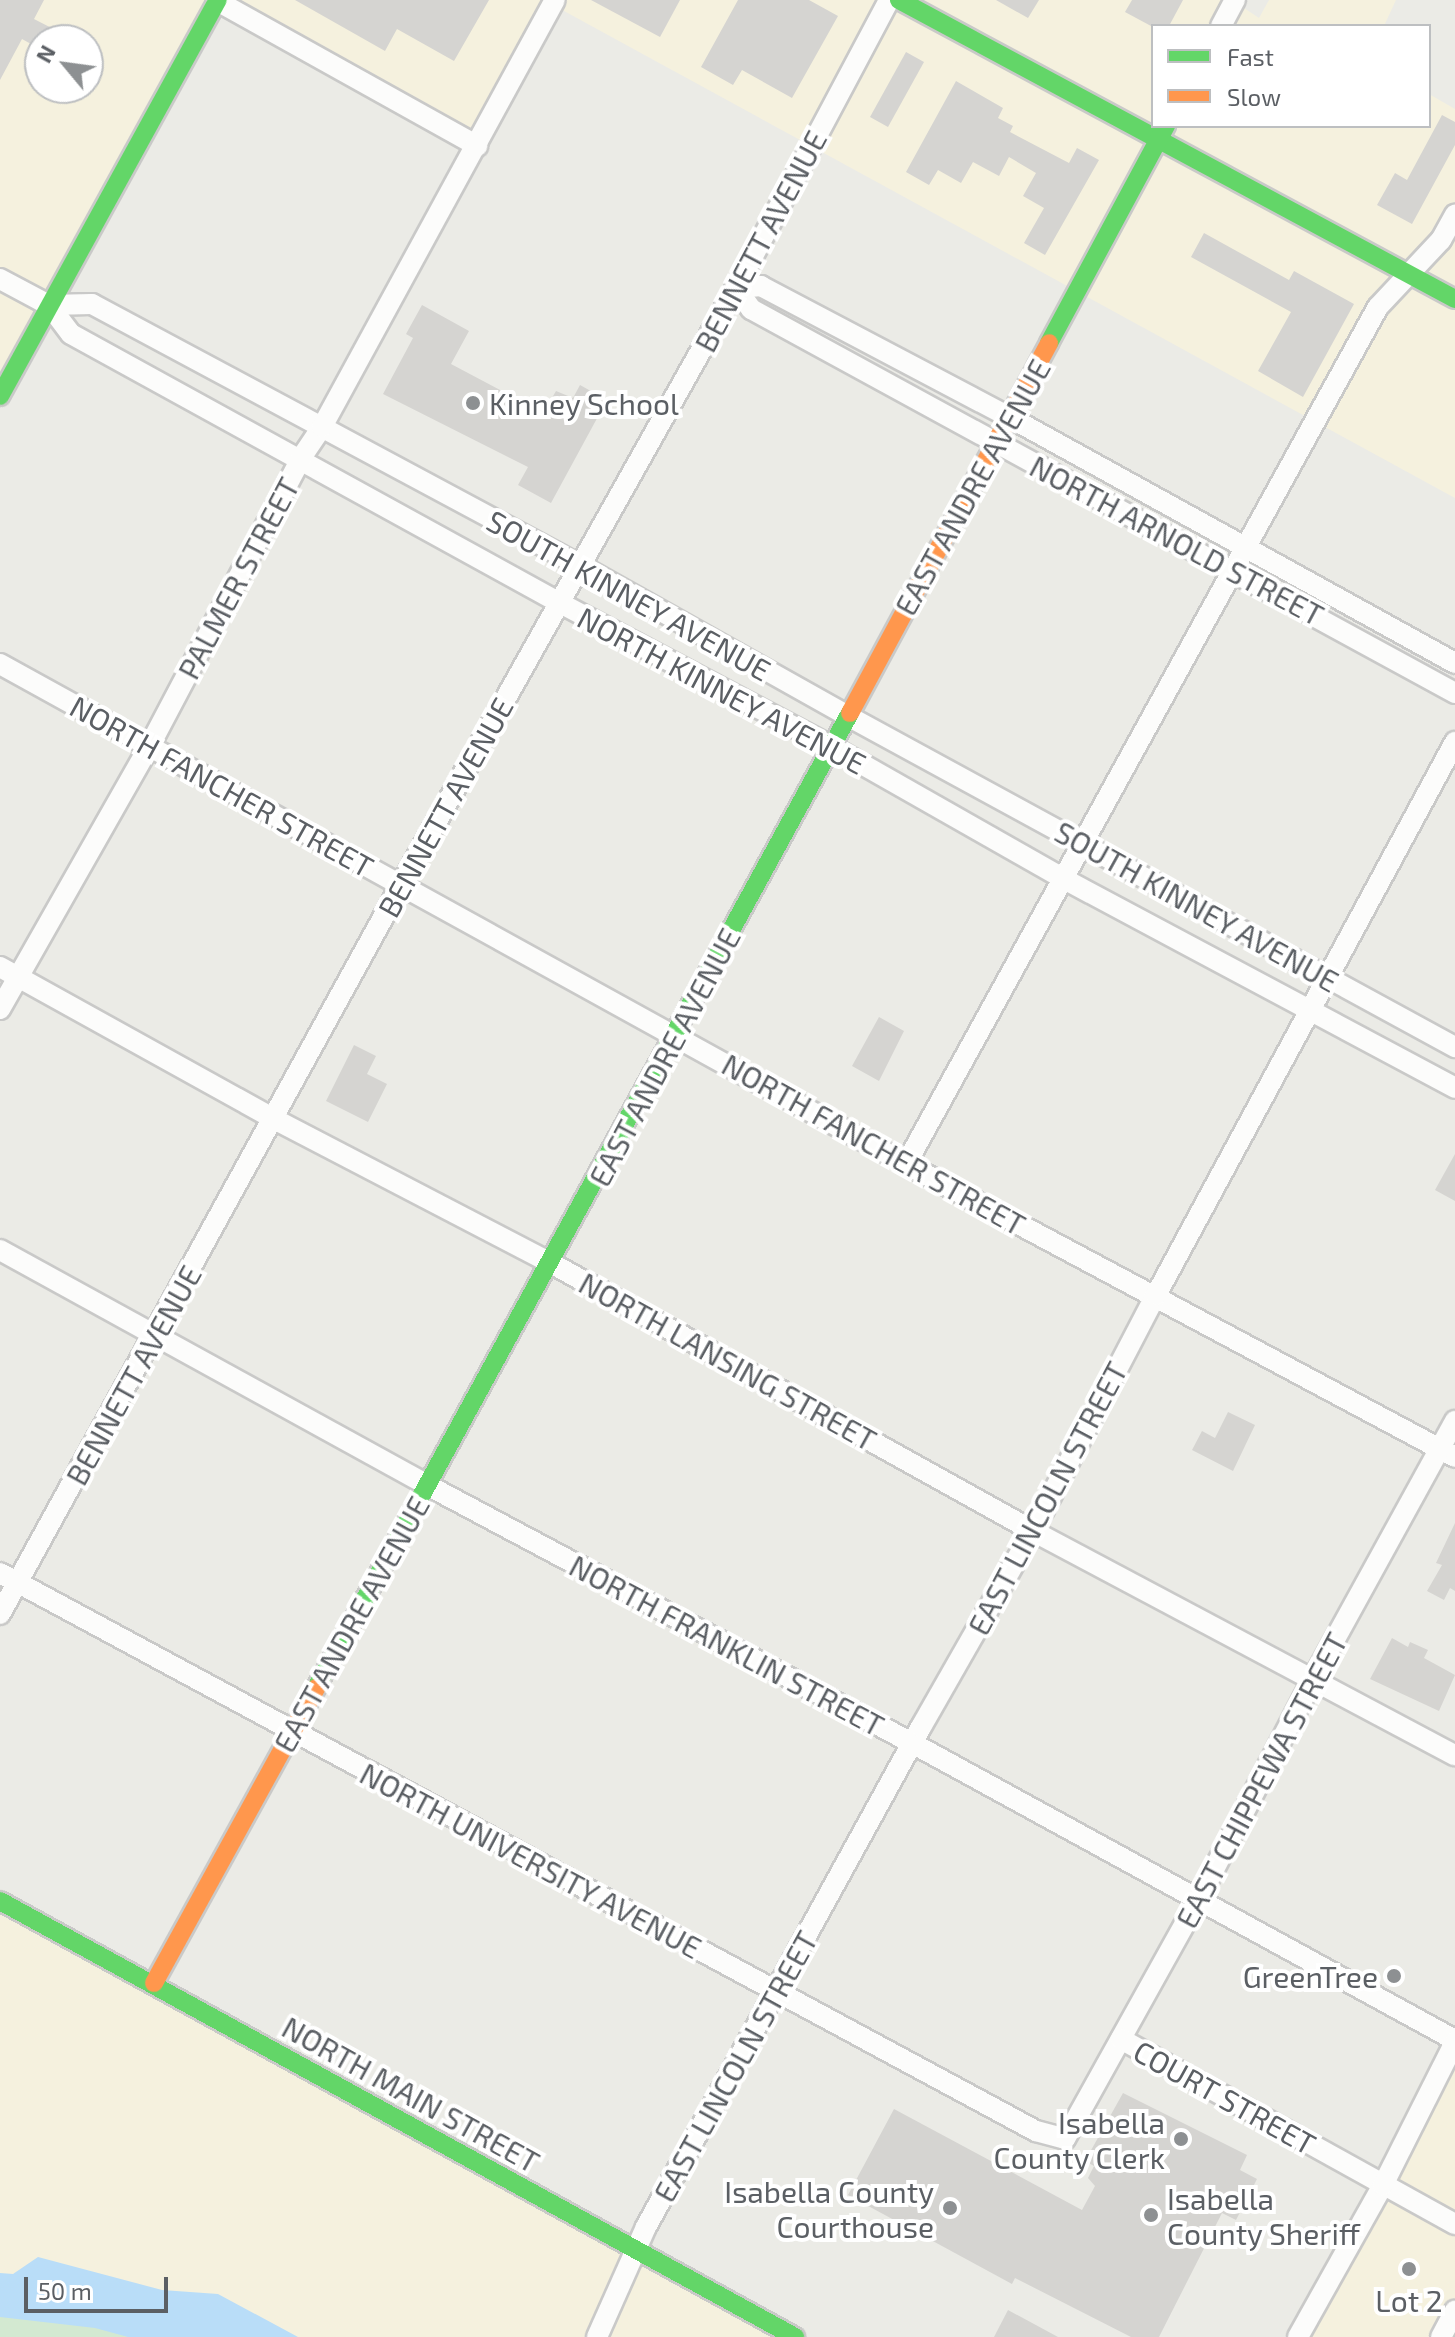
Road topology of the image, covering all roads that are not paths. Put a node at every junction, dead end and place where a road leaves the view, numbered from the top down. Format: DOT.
graph roads {
  1 [pos="555,0"];
  2 [pos="889,0"];
  3 [pos="899,0"];
  4 [pos="1235,0"];
  5 [pos="218,1"];
  6 [pos="1222,24"];
  7 [pos="1151,127"];
  8 [pos="1162,133"];
  9 [pos="477,146"];
  10 [pos="1455,215"];
  11 [pos="1410,275"];
  12 [pos="0,279"];
  13 [pos="736,288"];
  14 [pos="1455,299"];
  15 [pos="49,305"];
  16 [pos="0,396"];
  17 [pos="1011,418"];
  18 [pos="322,427"];
  19 [pos="998,444"];
  20 [pos="301,458"];
  21 [pos="1245,547"];
  22 [pos="579,565"];
  23 [pos="1233,570"];
  24 [pos="560,603"];
  25 [pos="1455,663"];
  26 [pos="0,664"];
  27 [pos="1455,693"];
  28 [pos="846,715"];
  29 [pos="1455,742"];
  30 [pos="150,745"];
  31 [pos="830,746"];
  32 [pos="1083,845"];
  33 [pos="1064,879"];
  34 [pos="401,885"];
  35 [pos="0,967"];
  36 [pos="18,978"];
  37 [pos="1328,978"];
  38 [pos="0,1009"];
  39 [pos="1310,1011"];
  40 [pos="676,1036"];
  41 [pos="1455,1047"];
  42 [pos="1455,1088"];
  43 [pos="274,1119"];
  44 [pos="906,1164"];
  45 [pos="0,1250"];
  46 [pos="551,1263"];
  47 [pos="1156,1295"];
  48 [pos="156,1335"];
  49 [pos="1455,1421"];
  50 [pos="1447,1453"];
  51 [pos="429,1486"];
  52 [pos="1033,1531"];
  53 [pos="9,1577"];
  54 [pos="0,1614"];
  55 [pos="1312,1681"];
  56 [pos="291,1731"];
  57 [pos="912,1743"];
  58 [pos="1455,1755"];
  59 [pos="0,1901"];
  60 [pos="1197,1902"];
  61 [pos="154,1983"];
  62 [pos="776,1992"];
  63 [pos="1121,2039"];
  64 [pos="1455,2041"];
  65 [pos="1065,2139"];
  66 [pos="1383,2185"];
  67 [pos="1455,2224"];
  68 [pos="633,2250"];
  69 [pos="1455,2311"];
  70 [pos="597,2337"];
  71 [pos="795,2337"];
  72 [pos="1298,2337"];
  73 [pos="1441,2337"];
  1 -- 9 [label="street, PALMER STREET"];
  2 -- 13 [label="street, BENNETT AVENUE"];
  3 -- 7 [label="street"];
  4 -- 6 [label="street"];
  5 -- 9 [label="street"];
  5 -- 15 [label="street"];
  8 -- 11 [label="street"];
  8 -- 17 [label="street, EAST ANDRE AVENUE"];
  9 -- 18 [label="street, PALMER STREET"];
  10 -- 11 [label="street"];
  11 -- 14 [label="street"];
  11 -- 21 [label="street"];
  12 -- 15 [label="street, NORTH KINNEY AVENUE"];
  13 -- 17 [label="street, NORTH ARNOLD STREET"];
  13 -- 19 [label="street, NORTH ARNOLD STREET"];
  13 -- 22 [label="street, BENNETT AVENUE"];
  15 -- 16 [label="street"];
  15 -- 18 [label="street, SOUTH KINNEY AVENUE"];
  15 -- 20 [label="street, NORTH KINNEY AVENUE"];
  17 -- 19 [label="street, EAST ANDRE AVENUE"];
  17 -- 21 [label="street, NORTH ARNOLD STREET"];
  18 -- 20 [label="street, PALMER STREET"];
  18 -- 22 [label="street, SOUTH KINNEY AVENUE"];
  19 -- 23 [label="street, NORTH ARNOLD STREET"];
  19 -- 28 [label="street, EAST ANDRE AVENUE"];
  20 -- 24 [label="street, NORTH KINNEY AVENUE"];
  20 -- 30 [label="street, PALMER STREET"];
  21 -- 23 [label="street"];
  21 -- 25 [label="street, NORTH ARNOLD STREET"];
  22 -- 24 [label="street, BENNETT AVENUE"];
  22 -- 28 [label="street, SOUTH KINNEY AVENUE"];
  23 -- 27 [label="street, NORTH ARNOLD STREET"];
  23 -- 32 [label="street"];
  24 -- 31 [label="street, NORTH KINNEY AVENUE"];
  24 -- 34 [label="street, BENNETT AVENUE"];
  26 -- 30 [label="street, NORTH FANCHER STREET"];
  28 -- 31 [label="street, EAST ANDRE AVENUE"];
  28 -- 32 [label="street, SOUTH KINNEY AVENUE"];
  29 -- 37 [label="street, EAST LINCOLN STREET"];
  30 -- 34 [label="street, NORTH FANCHER STREET"];
  30 -- 36 [label="street, PALMER STREET"];
  31 -- 33 [label="street, NORTH KINNEY AVENUE"];
  31 -- 40 [label="street, EAST ANDRE AVENUE"];
  32 -- 33 [label="street"];
  32 -- 37 [label="street, SOUTH KINNEY AVENUE"];
  33 -- 39 [label="street, NORTH KINNEY AVENUE"];
  33 -- 44 [label="street"];
  34 -- 40 [label="street, NORTH FANCHER STREET"];
  34 -- 43 [label="street, BENNETT AVENUE"];
  35 -- 36 [label="street, NORTH LANSING STREET"];
  36 -- 38 [label="street, PALMER STREET"];
  36 -- 43 [label="street, NORTH LANSING STREET"];
  37 -- 39 [label="street, EAST LINCOLN STREET"];
  37 -- 41 [label="street, SOUTH KINNEY AVENUE"];
  39 -- 42 [label="street, NORTH KINNEY AVENUE"];
  39 -- 47 [label="street, EAST LINCOLN STREET"];
  40 -- 44 [label="street, NORTH FANCHER STREET"];
  40 -- 46 [label="street, EAST ANDRE AVENUE"];
  43 -- 46 [label="street, NORTH LANSING STREET"];
  43 -- 48 [label="street, BENNETT AVENUE"];
  44 -- 47 [label="street, NORTH FANCHER STREET"];
  45 -- 48 [label="street, NORTH FRANKLIN STREET"];
  46 -- 51 [label="street, EAST ANDRE AVENUE"];
  46 -- 52 [label="street, NORTH LANSING STREET"];
  47 -- 50 [label="street, NORTH FANCHER STREET"];
  47 -- 52 [label="street, EAST LINCOLN STREET"];
  48 -- 51 [label="street, NORTH FRANKLIN STREET"];
  48 -- 53 [label="street, BENNETT AVENUE"];
  49 -- 50 [label="street, EAST CHIPPEWA STREET"];
  50 -- 55 [label="street, EAST CHIPPEWA STREET"];
  51 -- 56 [label="street, EAST ANDRE AVENUE"];
  51 -- 57 [label="street, NORTH FRANKLIN STREET"];
  52 -- 55 [label="street, NORTH LANSING STREET"];
  52 -- 57 [label="street, EAST LINCOLN STREET"];
  53 -- 54 [label="street, BENNETT AVENUE"];
  53 -- 56 [label="street, NORTH UNIVERSITY AVENUE"];
  55 -- 58 [label="street, NORTH LANSING STREET"];
  55 -- 60 [label="street, EAST CHIPPEWA STREET"];
  56 -- 61 [label="street, EAST ANDRE AVENUE"];
  56 -- 62 [label="street, NORTH UNIVERSITY AVENUE"];
  57 -- 60 [label="street, NORTH FRANKLIN STREET"];
  57 -- 62 [label="street, EAST LINCOLN STREET"];
  59 -- 61 [label="street, NORTH MAIN STREET"];
  60 -- 63 [label="street, EAST CHIPPEWA STREET"];
  60 -- 64 [label="street, NORTH FRANKLIN STREET"];
  61 -- 68 [label="street, NORTH MAIN STREET"];
  62 -- 65 [label="street, NORTH UNIVERSITY AVENUE"];
  62 -- 68 [label="street, EAST LINCOLN STREET"];
  63 -- 65 [label="street, EAST CHIPPEWA STREET"];
  63 -- 66 [label="street, COURT STREET"];
  64 -- 66 [label="street"];
  66 -- 67 [label="street, COURT STREET"];
  66 -- 72 [label="street"];
  68 -- 70 [label="street, EAST LINCOLN STREET"];
  68 -- 71 [label="street, NORTH MAIN STREET"];
  69 -- 73 [label="street"];
}
